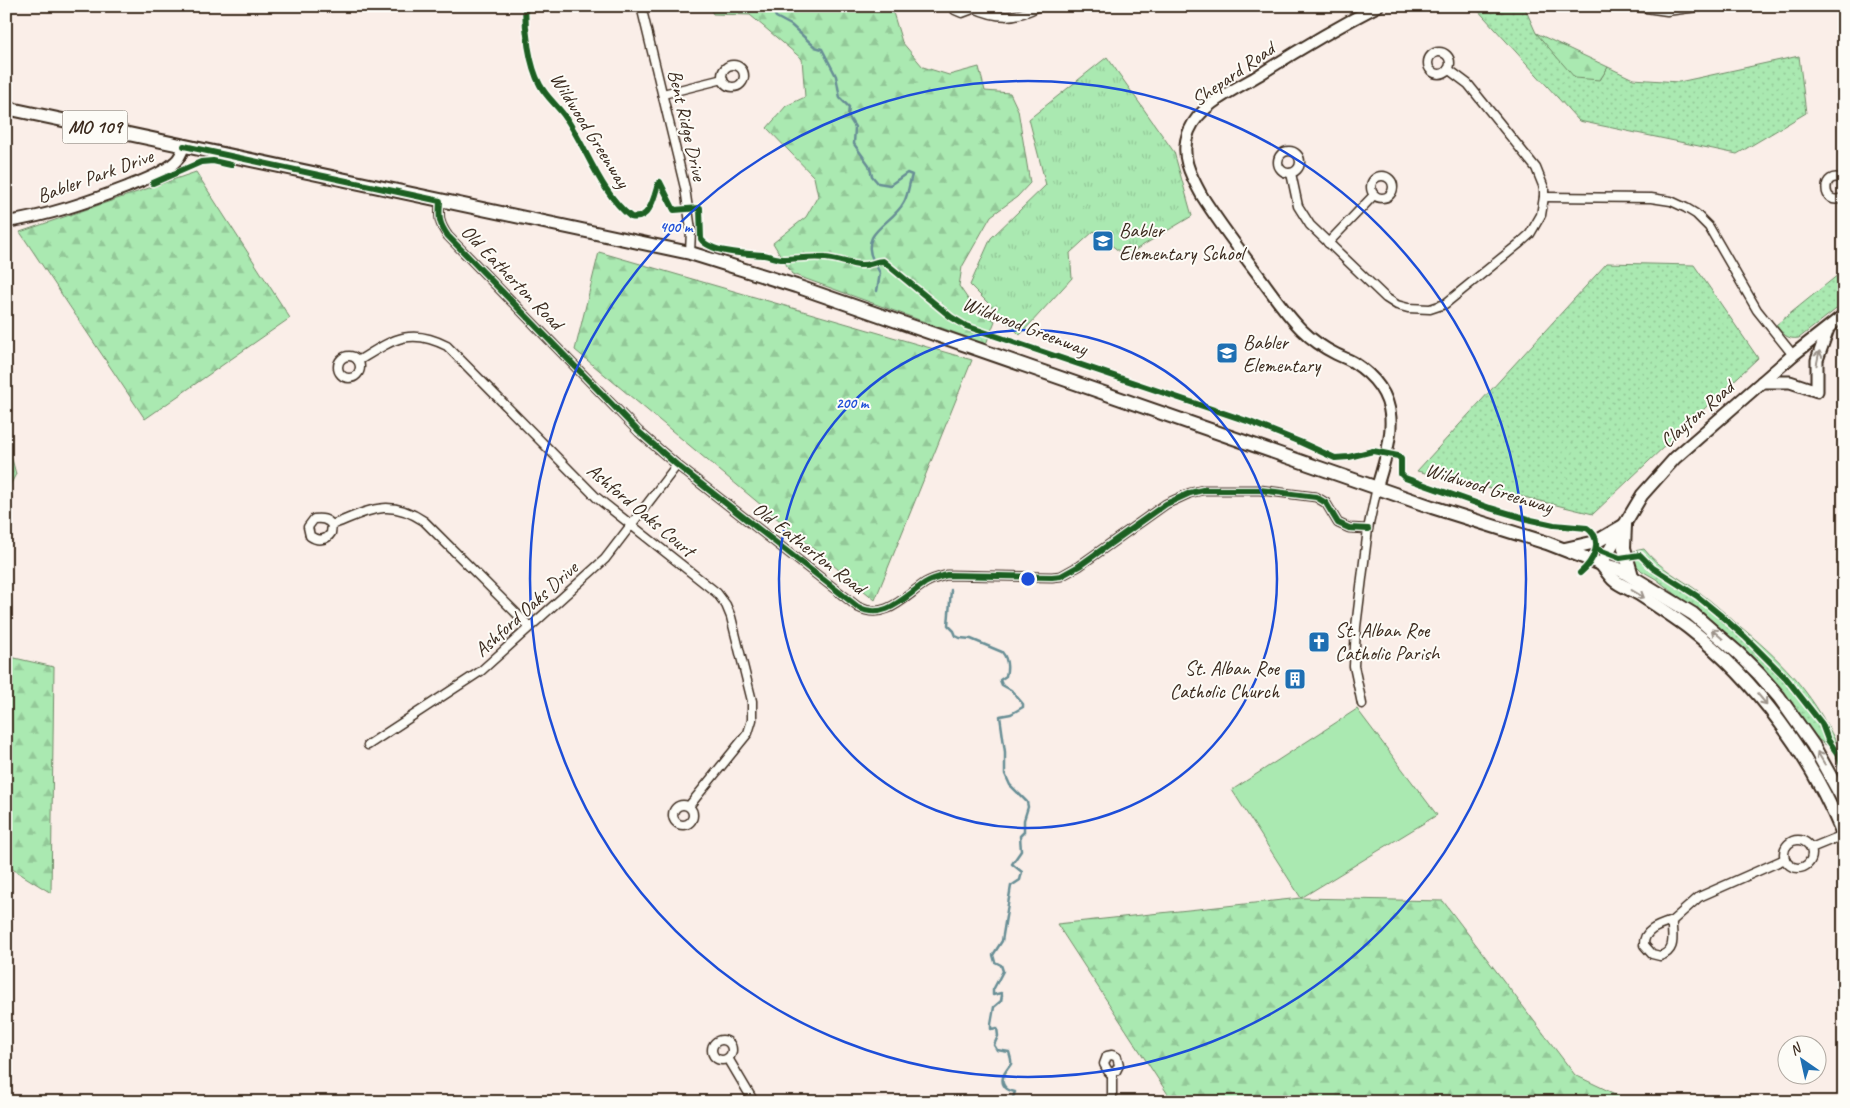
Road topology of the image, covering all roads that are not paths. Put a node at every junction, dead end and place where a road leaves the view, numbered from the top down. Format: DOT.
graph roads {
  1 [pos="641,6"];
  2 [pos="952,6"];
  3 [pos="972,6"];
  4 [pos="1039,6"];
  5 [pos="1378,6"];
  6 [pos="1632,6"];
  7 [pos="1705,6"];
  8 [pos="1448,69"];
  9 [pos="723,79"];
  10 [pos="663,94"];
  11 [pos="6,108"];
  12 [pos="184,146"];
  13 [pos="1291,173"];
  14 [pos="1844,180"];
  15 [pos="1374,195"];
  16 [pos="1844,197"];
  17 [pos="1544,198"];
  18 [pos="440,201"];
  19 [pos="6,222"];
  20 [pos="1328,244"];
  21 [pos="690,253"];
  22 [pos="1844,315"];
  23 [pos="1828,327"];
  24 [pos="1793,355"];
  25 [pos="358,361"];
  26 [pos="1762,382"];
  27 [pos="677,465"];
  28 [pos="1377,487"];
  29 [pos="332,525"];
  30 [pos="1625,525"];
  31 [pos="631,527"];
  32 [pos="1368,528"];
  33 [pos="1564,549"];
  34 [pos="1601,564"];
  35 [pos="1632,576"];
  36 [pos="529,626"];
  37 [pos="1362,704"];
  38 [pos="368,746"];
  39 [pos="1844,801"];
  40 [pos="689,806"];
  41 [pos="1844,835"];
  42 [pos="1811,848"];
  43 [pos="1785,859"];
  44 [pos="1672,920"];
  45 [pos="728,1058"];
  46 [pos="1112,1073"];
  47 [pos="754,1102"];
  48 [pos="1112,1102"];
  1 -- 10 [label="street, Bent Ridge Drive"];
  2 -- 3 [label="street"];
  3 -- 4 [label="street"];
  5 -- 28 [label="street, Shepard Road"];
  6 -- 7 [label="street"];
  8 -- 17 [label="street"];
  9 -- 10 [label="street"];
  10 -- 21 [label="street, Bent Ridge Drive"];
  11 -- 12 [label="main road, MO 109"];
  12 -- 18 [label="main road, MO 109"];
  12 -- 19 [label="street, Babler Park Drive"];
  13 -- 20 [label="street"];
  14 -- 16 [label="street"];
  15 -- 20 [label="street"];
  17 -- 20 [label="street"];
  17 -- 24 [label="street"];
  18 -- 21 [label="main road, MO 109"];
  18 -- 27 [label="street, Old Eatherton Road"];
  21 -- 28 [label="main road, MO 109"];
  22 -- 23 [label="main road, Clayton Road"];
  23 -- 24 [label="main road, Clayton Road"];
  26 -- 23 [label="main road, one-way"];
  24 -- 26 [label="main road, Clayton Road"];
  25 -- 31 [label="street, Ashford Oaks Court"];
  26 -- 30 [label="main road, Clayton Road"];
  27 -- 31 [label="street, Ashford Oaks Drive"];
  27 -- 32 [label="street, Old Eatherton Road"];
  28 -- 32 [label="street, Shepard Road"];
  28 -- 33 [label="main road, MO 109"];
  29 -- 36 [label="street"];
  30 -- 33 [label="main road"];
  30 -- 34 [label="main road, Clayton Road"];
  30 -- 35 [label="main road"];
  31 -- 36 [label="street, Ashford Oaks Drive"];
  31 -- 40 [label="street, Ashford Oaks Court"];
  32 -- 37 [label="street, Shepard Road"];
  33 -- 34 [label="main road, MO 109"];
  34 -- 35 [label="main road, MO 109"];
  34 -- 41 [label="main road, MO 109, one-way"];
  39 -- 35 [label="main road, MO 109, one-way"];
  36 -- 38 [label="street, Ashford Oaks Drive"];
  41 -- 42 [label="street"];
  42 -- 43 [label="street"];
  42 -- 43 [label="street"];
  43 -- 44 [label="street"];
  44 -- 44 [label="street"];
  45 -- 47 [label="street"];
  46 -- 48 [label="street"];
}
